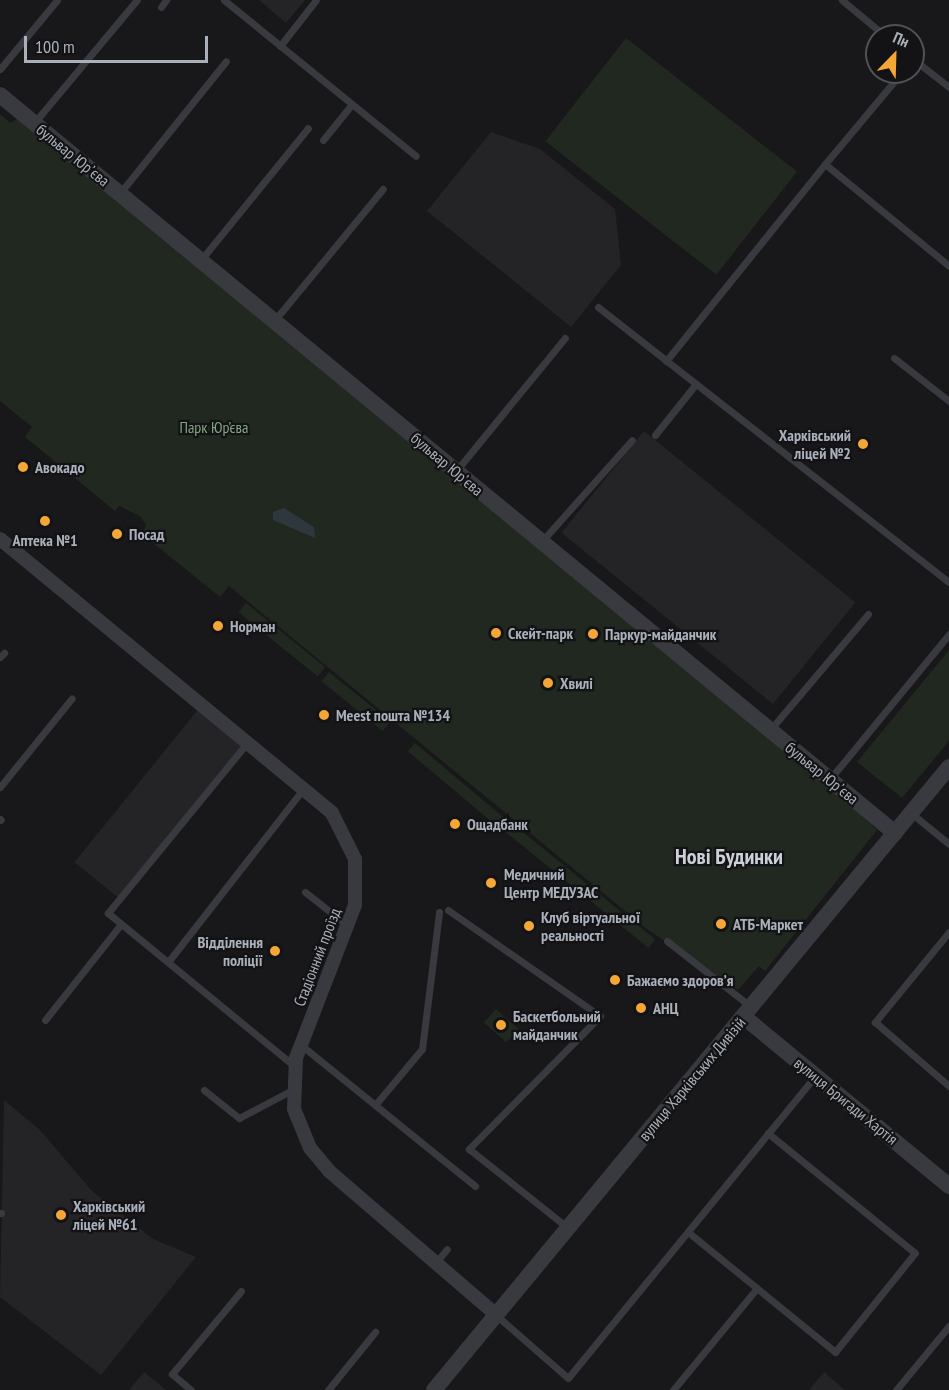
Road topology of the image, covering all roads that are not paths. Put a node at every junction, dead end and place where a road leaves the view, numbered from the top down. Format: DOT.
graph roads {
  1 [pos="57,0"];
  2 [pos="137,0"];
  3 [pos="166,0"];
  4 [pos="224,0"];
  5 [pos="316,0"];
  6 [pos="842,0"];
  7 [pos="161,7"];
  8 [pos="871,24"];
  9 [pos="280,46"];
  10 [pos="226,61"];
  11 [pos="925,68"];
  12 [pos="0,69"];
  13 [pos="892,84"];
  14 [pos="949,87"];
  15 [pos="0,95"];
  16 [pos="352,104"];
  17 [pos="34,123"];
  18 [pos="308,128"];
  19 [pos="323,140"];
  20 [pos="416,156"];
  21 [pos="825,164"];
  22 [pos="382,189"];
  23 [pos="120,193"];
  24 [pos="200,261"];
  25 [pos="949,266"];
  26 [pos="598,307"];
  27 [pos="274,321"];
  28 [pos="565,338"];
  29 [pos="894,358"];
  30 [pos="666,361"];
  31 [pos="695,385"];
  32 [pos="949,401"];
  33 [pos="655,435"];
  34 [pos="632,440"];
  35 [pos="456,471"];
  36 [pos="0,539"];
  37 [pos="542,542"];
  38 [pos="949,582"];
  39 [pos="868,614"];
  40 [pos="949,634"];
  41 [pos="72,698"];
  42 [pos="770,730"];
  43 [pos="247,743"];
  44 [pos="949,767"];
  45 [pos="830,779"];
  46 [pos="0,788"];
  47 [pos="303,789"];
  48 [pos="911,813"];
  49 [pos="895,833"];
  50 [pos="949,844"];
  51 [pos="304,892"];
  52 [pos="448,910"];
  53 [pos="439,912"];
  54 [pos="121,924"];
  55 [pos="347,925"];
  56 [pos="949,932"];
  57 [pos="667,940"];
  58 [pos="168,962"];
  59 [pos="748,1012"];
  60 [pos="45,1020"];
  61 [pos="301,1045"];
  62 [pos="294,1066"];
  63 [pos="815,1075"];
  64 [pos="949,1086"];
  65 [pos="204,1090"];
  66 [pos="292,1090"];
  67 [pos="375,1105"];
  68 [pos="768,1133"];
  69 [pos="947,1180"];
  70 [pos="475,1186"];
  71 [pos="568,1228"];
  72 [pos="687,1232"];
  73 [pos="757,1288"];
  74 [pos="241,1291"];
  75 [pos="495,1314"];
  76 [pos="949,1326"];
  77 [pos="375,1332"];
  78 [pos="191,1390"];
  79 [pos="327,1390"];
  80 [pos="434,1390"];
  81 [pos="673,1390"];
  82 [pos="896,1390"];
  1 -- 12 [label="lane"];
  2 -- 17 [label="lane"];
  3 -- 7 [label="lane"];
  4 -- 9 [label="lane"];
  5 -- 9 [label="lane"];
  6 -- 8 [label="lane"];
  9 -- 16 [label="lane"];
  10 -- 23 [label="lane"];
  11 -- 14 [label="lane"];
  13 -- 21 [label="lane"];
  15 -- 17 [label="street, бульвар Юрʼєва"];
  16 -- 19 [label="lane"];
  16 -- 20 [label="lane"];
  17 -- 23 [label="street, бульвар Юрʼєва"];
  18 -- 24 [label="lane"];
  21 -- 25 [label="lane"];
  21 -- 30 [label="lane"];
  22 -- 27 [label="lane"];
  23 -- 24 [label="street, бульвар Юрʼєва"];
  24 -- 27 [label="street, бульвар Юрʼєва"];
  26 -- 30 [label="lane"];
  27 -- 35 [label="street, бульвар Юрʼєва"];
  28 -- 35 [label="lane"];
  29 -- 32 [label="lane"];
  30 -- 31 [label="lane"];
  31 -- 33 [label="lane"];
  31 -- 38 [label="lane"];
  34 -- 37 [label="lane"];
  35 -- 37 [label="street, бульвар Юрʼєва"];
  36 -- 43 [label="street, Стадіонний проїзд"];
  37 -- 42 [label="street, бульвар Юрʼєва"];
  39 -- 42 [label="lane"];
  40 -- 45 [label="lane"];
  41 -- 46 [label="lane"];
  42 -- 45 [label="street, бульвар Юрʼєва"];
  43 -- 47 [label="street, Стадіонний проїзд"];
  43 -- 54 [label="lane"];
  44 -- 48 [label="street, вулиця Харківських Дивізій"];
  45 -- 49 [label="street, бульвар Юрʼєва"];
  47 -- 55 [label="street, Стадіонний проїзд"];
  47 -- 58 [label="lane"];
  48 -- 49 [label="street, вулиця Харківських Дивізій"];
  48 -- 50 [label="lane"];
  49 -- 59 [label="street, вулиця Харківських Дивізій"];
  51 -- 55 [label="lane"];
  52 -- 71 [label="lane"];
  53 -- 67 [label="lane"];
  54 -- 58 [label="lane"];
  54 -- 60 [label="lane"];
  55 -- 61 [label="street, Стадіонний проїзд"];
  56 -- 64 [label="lane"];
  57 -- 59 [label="lane"];
  58 -- 62 [label="lane"];
  59 -- 63 [label="street, вулиця Бригади Хартія"];
  59 -- 71 [label="street, вулиця Харківських Дивізій"];
  61 -- 62 [label="street, Стадіонний проїзд"];
  61 -- 67 [label="lane"];
  62 -- 66 [label="street, Стадіонний проїзд"];
  63 -- 68 [label="lane"];
  63 -- 69 [label="street, вулиця Бригади Хартія"];
  65 -- 66 [label="lane"];
  66 -- 75 [label="street, Стадіонний проїзд"];
  67 -- 70 [label="lane"];
  68 -- 72 [label="lane"];
  68 -- 73 [label="lane"];
  71 -- 75 [label="street, вулиця Харківських Дивізій"];
  72 -- 73 [label="lane"];
  72 -- 75 [label="lane"];
  73 -- 81 [label="lane"];
  74 -- 78 [label="lane"];
  75 -- 80 [label="street, вулиця Харківських Дивізій"];
  76 -- 82 [label="lane"];
  77 -- 79 [label="lane"];
}
